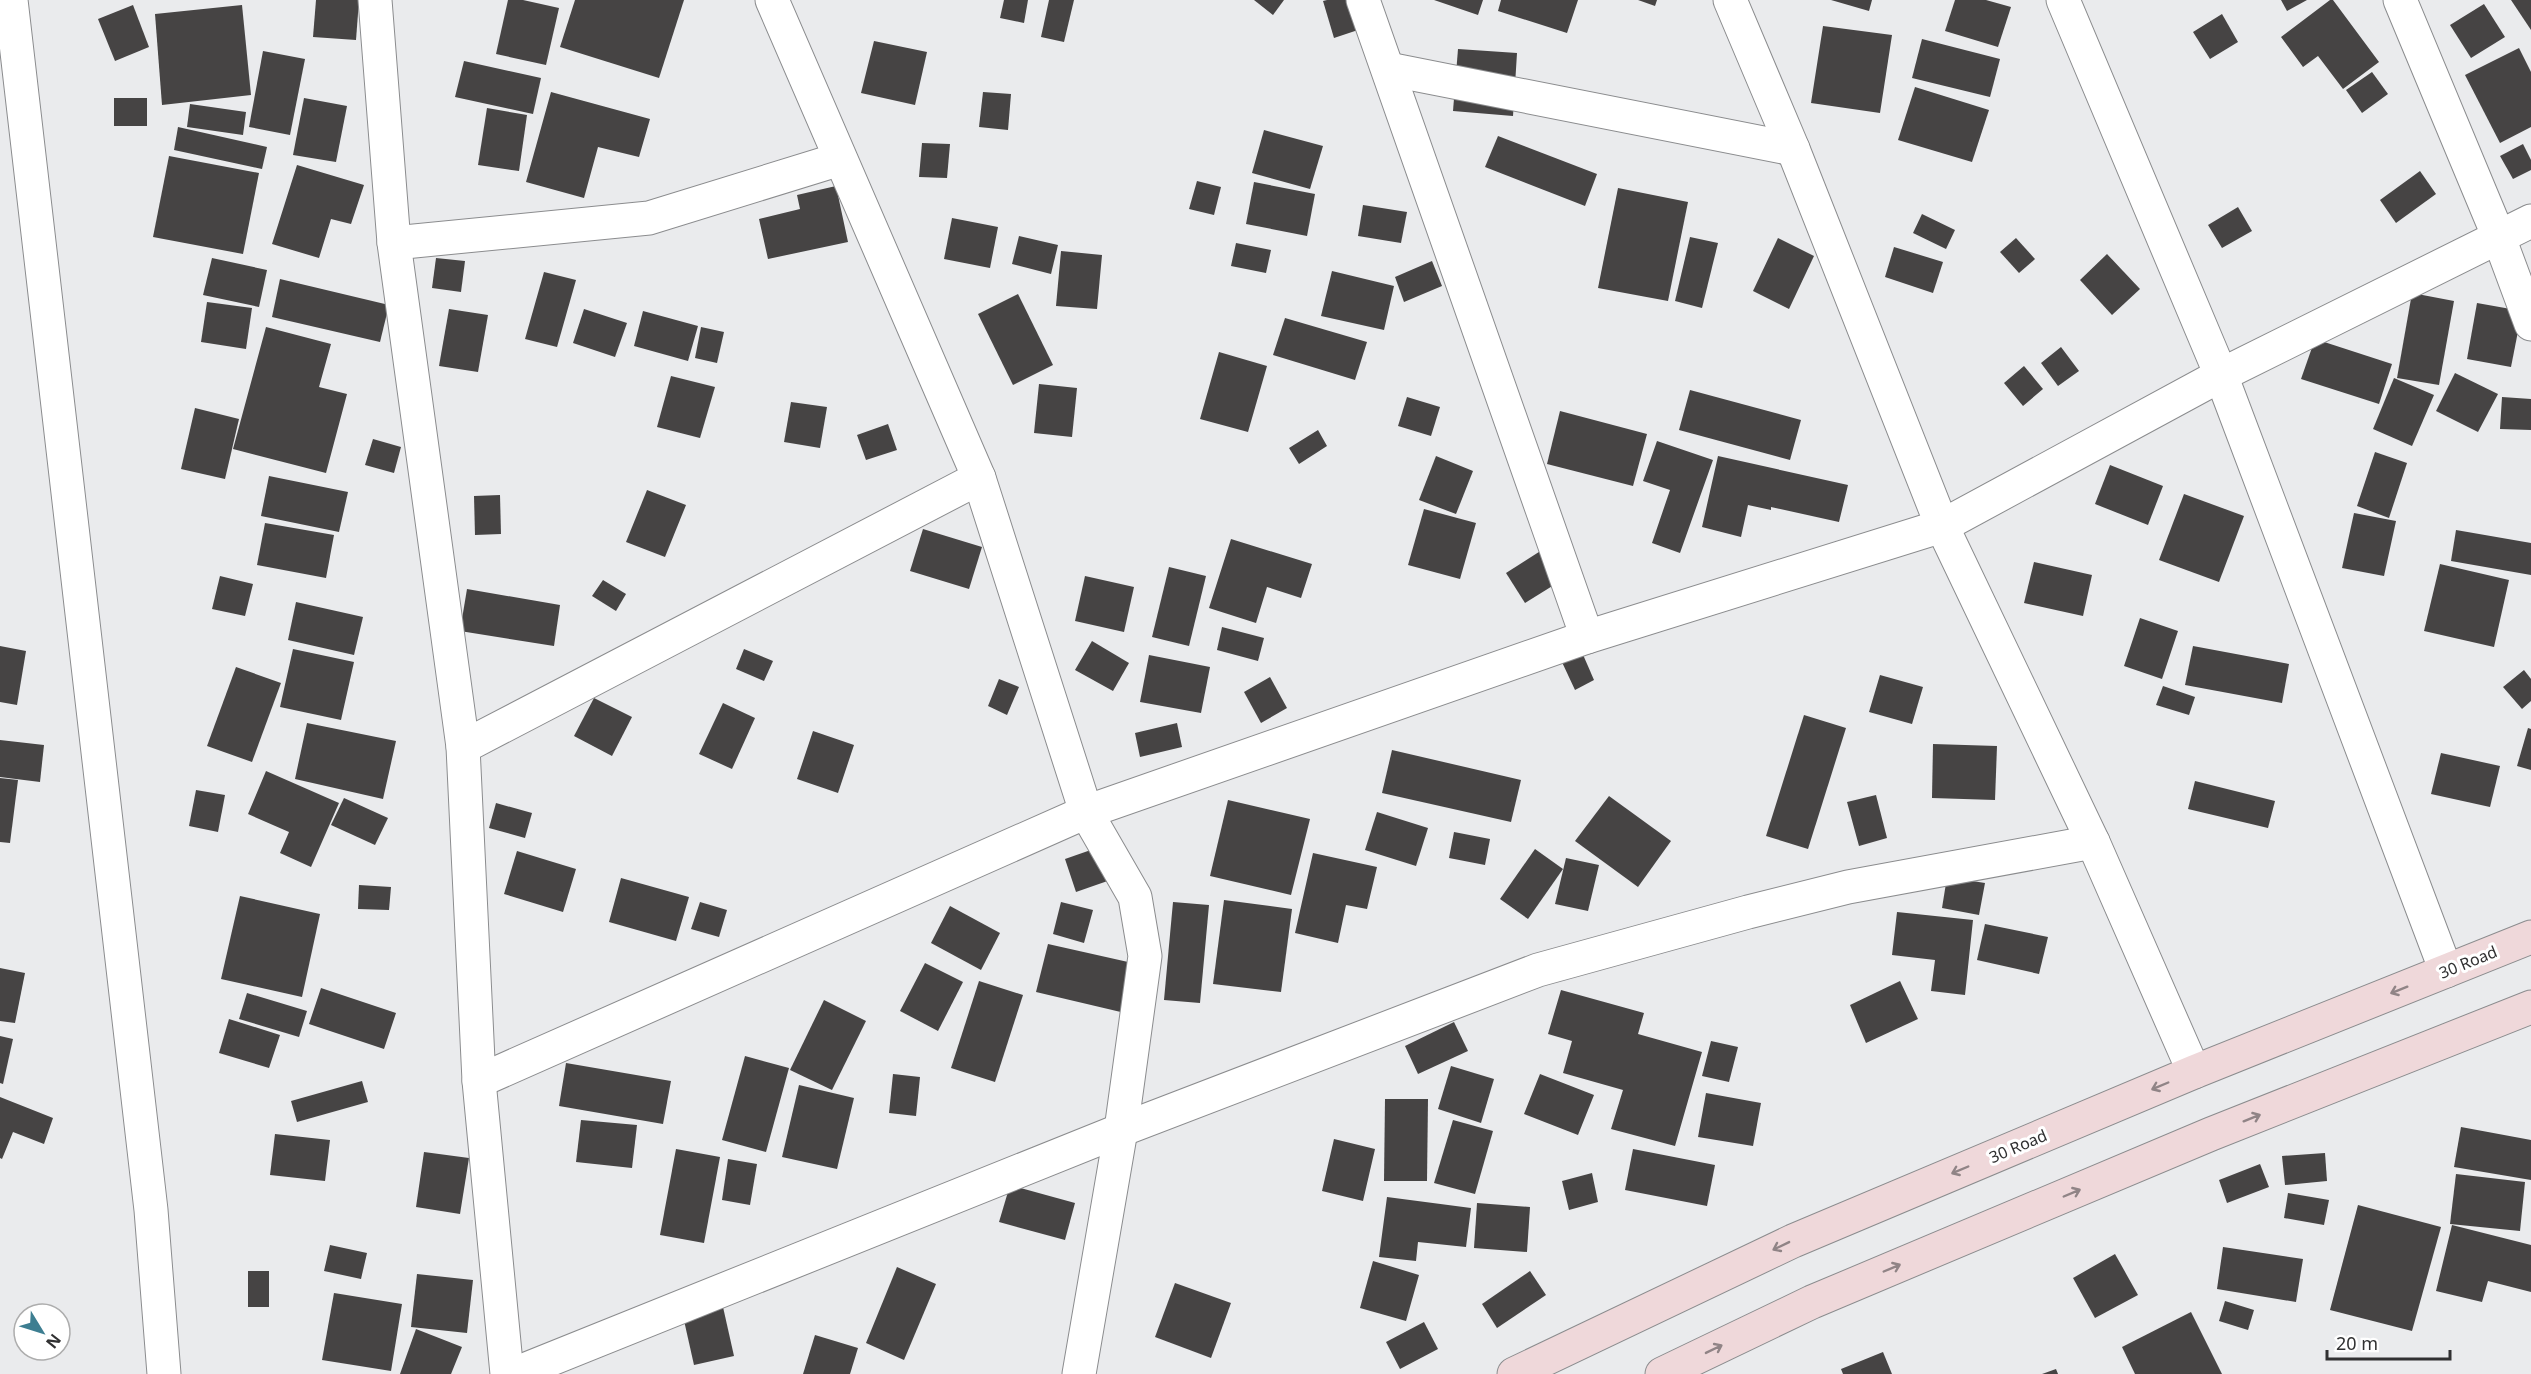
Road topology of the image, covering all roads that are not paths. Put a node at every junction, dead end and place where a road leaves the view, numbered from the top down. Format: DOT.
graph roads {
  1 [pos="11,0"];
  2 [pos="375,0"];
  3 [pos="772,0"];
  4 [pos="1364,0"];
  5 [pos="1730,0"];
  6 [pos="2063,0"];
  7 [pos="2400,0"];
  8 [pos="1388,69"];
  9 [pos="1793,149"];
  10 [pos="840,159"];
  11 [pos="2531,221"];
  12 [pos="2498,236"];
  13 [pos="394,243"];
  14 [pos="2531,324"];
  15 [pos="2222,375"];
  16 [pos="979,478"];
  17 [pos="1942,526"];
  18 [pos="1587,637"];
  19 [pos="463,747"];
  20 [pos="1086,812"];
  21 [pos="2093,842"];
  22 [pos="2531,937"];
  23 [pos="2446,971"];
  24 [pos="2531,1007"];
  25 [pos="2194,1072"];
  26 [pos="479,1081"];
  27 [pos="1121,1131"];
  28 [pos="164,1374"];
  29 [pos="507,1374"];
  30 [pos="514,1374"];
  31 [pos="1079,1374"];
  32 [pos="1514,1374"];
  33 [pos="1662,1374"];
  1 -- 28 [label="street"];
  2 -- 13 [label="street"];
  3 -- 10 [label="street"];
  4 -- 8 [label="street"];
  5 -- 9 [label="street"];
  6 -- 15 [label="street"];
  7 -- 12 [label="street"];
  8 -- 9 [label="street"];
  8 -- 18 [label="street"];
  9 -- 17 [label="street"];
  10 -- 13 [label="street"];
  10 -- 16 [label="street"];
  11 -- 12 [label="street"];
  12 -- 14 [label="street"];
  12 -- 15 [label="street"];
  13 -- 19 [label="street"];
  15 -- 17 [label="street"];
  15 -- 23 [label="street"];
  16 -- 19 [label="street"];
  16 -- 20 [label="street"];
  17 -- 18 [label="street"];
  17 -- 21 [label="street"];
  18 -- 20 [label="street"];
  19 -- 26 [label="street"];
  20 -- 26 [label="street"];
  20 -- 27 [label="street"];
  21 -- 25 [label="street"];
  21 -- 27 [label="street"];
  22 -- 23 [label="main road, 30 Road"];
  23 -- 25 [label="main road, 30 Road, one-way"];
  33 -- 24 [label="main road, one-way"];
  25 -- 32 [label="main road, 30 Road, one-way"];
  26 -- 29 [label="street"];
  27 -- 30 [label="street"];
  27 -- 31 [label="street"];
}
